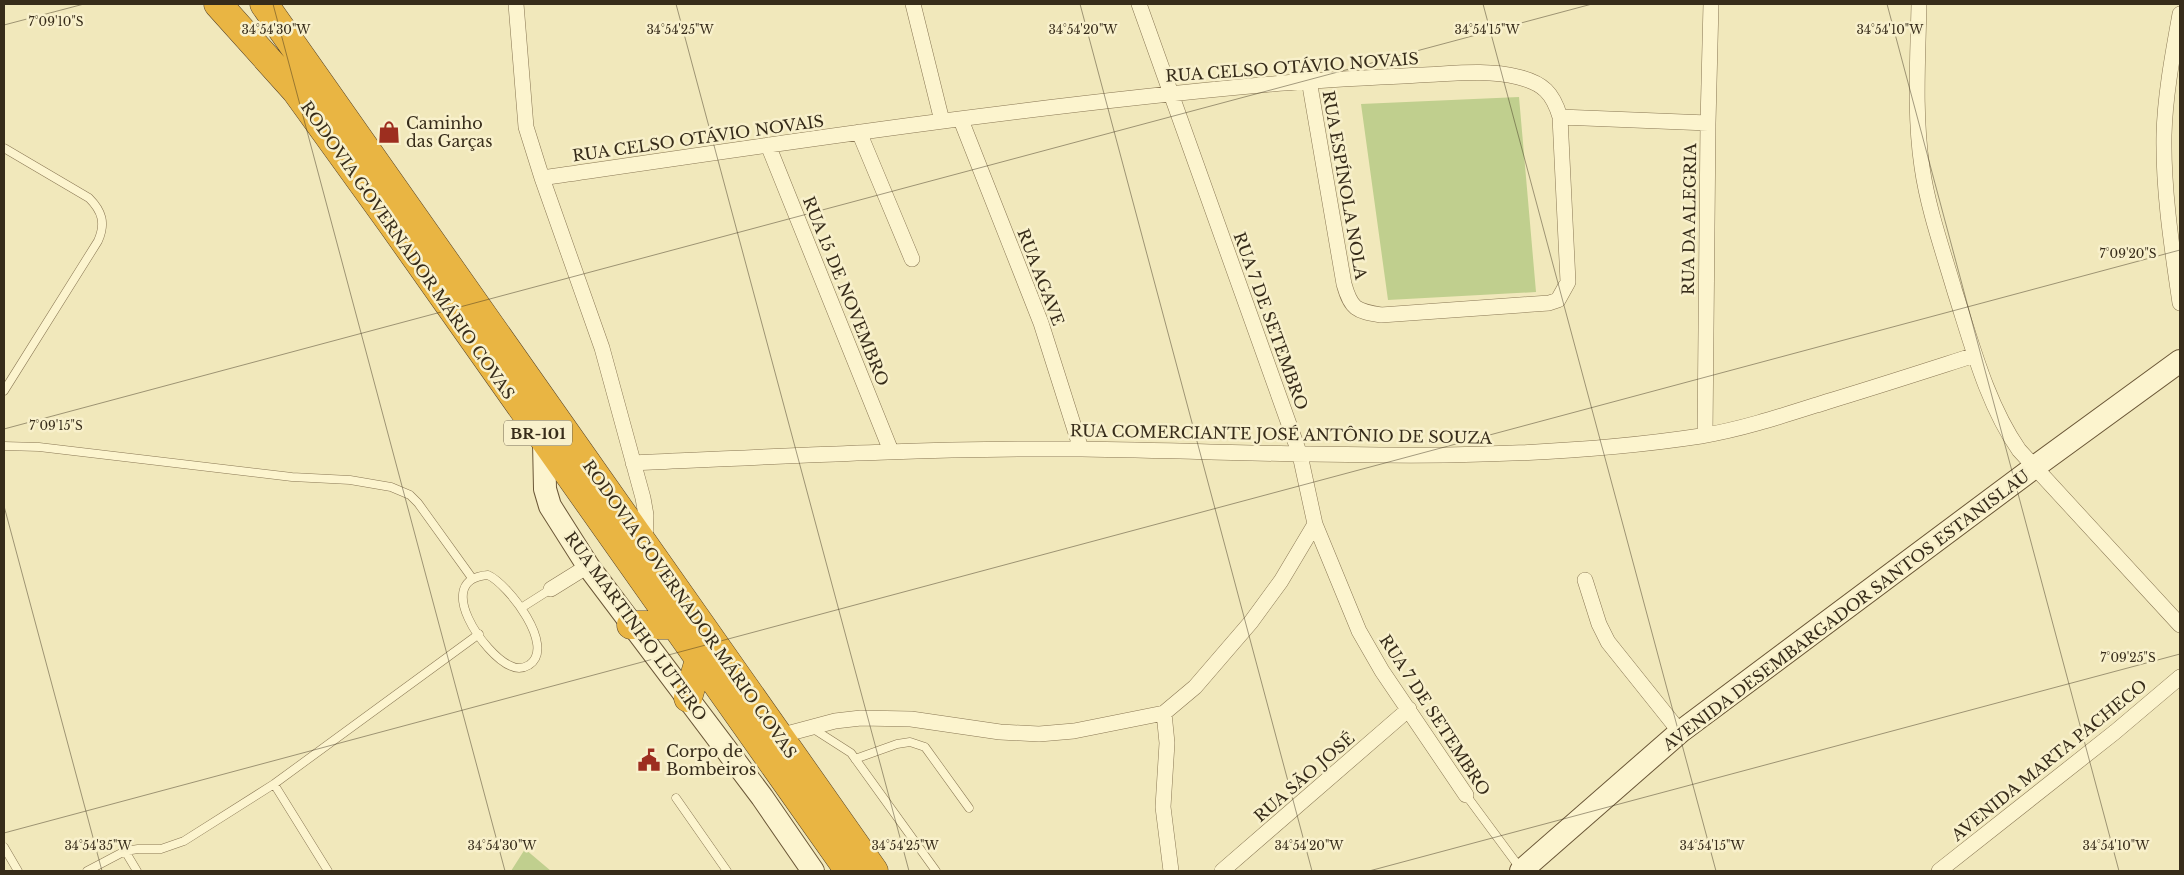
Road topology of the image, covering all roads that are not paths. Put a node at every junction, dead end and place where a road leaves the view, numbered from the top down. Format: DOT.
graph roads {
  1 [pos="218,4"];
  2 [pos="264,4"];
  3 [pos="516,4"];
  4 [pos="913,4"];
  5 [pos="1139,4"];
  6 [pos="1711,4"];
  7 [pos="1919,4"];
  8 [pos="2180,14"];
  9 [pos="1309,80"];
  10 [pos="1170,93"];
  11 [pos="1560,117"];
  12 [pos="961,120"];
  13 [pos="942,121"];
  14 [pos="1708,123"];
  15 [pos="859,132"];
  16 [pos="768,145"];
  17 [pos="4,148"];
  18 [pos="542,178"];
  19 [pos="912,259"];
  20 [pos="1568,282"];
  21 [pos="2180,303"];
  22 [pos="1975,355"];
  23 [pos="2180,361"];
  24 [pos="4,391"];
  25 [pos="1704,436"];
  26 [pos="544,442"];
  27 [pos="4,446"];
  28 [pos="1081,449"];
  29 [pos="891,451"];
  30 [pos="1300,455"];
  31 [pos="633,463"];
  32 [pos="2036,466"];
  33 [pos="1314,524"];
  34 [pos="645,545"];
  35 [pos="588,566"];
  36 [pos="472,578"];
  37 [pos="1586,580"];
  38 [pos="551,589"];
  39 [pos="521,608"];
  40 [pos="632,625"];
  41 [pos="675,625"];
  42 [pos="2180,625"];
  43 [pos="478,634"];
  44 [pos="699,660"];
  45 [pos="2180,677"];
  46 [pos="688,698"];
  47 [pos="1409,709"];
  48 [pos="1164,713"];
  49 [pos="812,728"];
  50 [pos="1680,732"];
  51 [pos="779,736"];
  52 [pos="855,758"];
  53 [pos="274,784"];
  54 [pos="1466,795"];
  55 [pos="676,798"];
  56 [pos="968,808"];
  57 [pos="4,847"];
  58 [pos="125,852"];
  59 [pos="18,871"];
  60 [pos="87,871"];
  61 [pos="137,871"];
  62 [pos="328,871"];
  63 [pos="727,871"];
  64 [pos="813,871"];
  65 [pos="849,871"];
  66 [pos="874,871"];
  67 [pos="936,871"];
  68 [pos="1171,871"];
  69 [pos="1222,871"];
  70 [pos="1521,871"];
  71 [pos="1939,871"];
  1 -- 26 [label="highway, RODOVIA GOVERNADOR MÁRIO COVAS / BR-101"];
  2 -- 34 [label="highway, RODOVIA GOVERNADOR MÁRIO COVAS / BR-101"];
  3 -- 18 [label="street"];
  4 -- 13 [label="street"];
  5 -- 10 [label="street, RUA 7 DE SETEMBRO"];
  6 -- 14 [label="street, RUA DA ALEGRIA"];
  7 -- 22 [label="street"];
  8 -- 21 [label="street"];
  9 -- 10 [label="street, RUA CELSO OTÁVIO NOVAIS"];
  9 -- 11 [label="street, RUA CELSO OTÁVIO NOVAIS"];
  9 -- 20 [label="street, RUA ESPÍNOLA NOLA"];
  10 -- 12 [label="street, RUA CELSO OTÁVIO NOVAIS"];
  10 -- 30 [label="street, RUA 7 DE SETEMBRO"];
  11 -- 14 [label="street"];
  11 -- 20 [label="street, RUA CELSO OTÁVIO NOVAIS"];
  12 -- 13 [label="street, RUA CELSO OTÁVIO NOVAIS"];
  12 -- 28 [label="street, RUA AGAVE"];
  13 -- 15 [label="street, RUA CELSO OTÁVIO NOVAIS"];
  14 -- 25 [label="street, RUA DA ALEGRIA"];
  15 -- 16 [label="street, RUA CELSO OTÁVIO NOVAIS"];
  15 -- 19 [label="street"];
  16 -- 18 [label="street, RUA CELSO OTÁVIO NOVAIS"];
  16 -- 29 [label="street, RUA 15 DE NOVEMBRO"];
  17 -- 24 [label="lane"];
  18 -- 31 [label="street"];
  22 -- 25 [label="street, RUA COMERCIANTE JOSÉ ANTÔNIO DE SOUZA"];
  22 -- 32 [label="street"];
  23 -- 32 [label="street, AVENIDA DESEMBARGADOR SANTOS ESTANISLAU"];
  25 -- 30 [label="street, RUA COMERCIANTE JOSÉ ANTÔNIO DE SOUZA"];
  26 -- 35 [label="street, RUA MARTINHO LUTERO"];
  26 -- 41 [label="highway, RODOVIA GOVERNADOR MÁRIO COVAS / BR-101"];
  27 -- 36 [label="lane"];
  28 -- 29 [label="street, RUA COMERCIANTE JOSÉ ANTÔNIO DE SOUZA"];
  28 -- 30 [label="street, RUA COMERCIANTE JOSÉ ANTÔNIO DE SOUZA"];
  29 -- 31 [label="street, RUA COMERCIANTE JOSÉ ANTÔNIO DE SOUZA"];
  30 -- 33 [label="street, RUA 7 DE SETEMBRO"];
  31 -- 34 [label="street"];
  32 -- 42 [label="street"];
  32 -- 50 [label="street, AVENIDA DESEMBARGADOR SANTOS ESTANISLAU"];
  33 -- 47 [label="street, RUA 7 DE SETEMBRO"];
  33 -- 48 [label="street"];
  34 -- 51 [label="highway, RODOVIA GOVERNADOR MÁRIO COVAS / BR-101"];
  35 -- 38 [label="street"];
  35 -- 40 [label="street, RUA MARTINHO LUTERO"];
  36 -- 39 [label="lane"];
  36 -- 43 [label="lane"];
  37 -- 50 [label="street"];
  38 -- 39 [label="lane"];
  39 -- 43 [label="lane"];
  40 -- 41 [label="highway"];
  40 -- 46 [label="street, RUA MARTINHO LUTERO"];
  41 -- 44 [label="highway, RODOVIA GOVERNADOR MÁRIO COVAS / BR-101"];
  43 -- 53 [label="lane"];
  44 -- 46 [label="highway"];
  44 -- 65 [label="highway, RODOVIA GOVERNADOR MÁRIO COVAS / BR-101"];
  45 -- 71 [label="street, AVENIDA MARTA PACHECO"];
  46 -- 64 [label="street, RUA MARTINHO LUTERO"];
  47 -- 54 [label="street, RUA 7 DE SETEMBRO"];
  47 -- 69 [label="street, RUA SÃO JOSÉ"];
  48 -- 49 [label="street"];
  48 -- 68 [label="street"];
  49 -- 51 [label="street"];
  49 -- 52 [label="lane"];
  50 -- 70 [label="street, AVENIDA DESEMBARGADOR SANTOS ESTANISLAU"];
  51 -- 66 [label="highway, RODOVIA GOVERNADOR MÁRIO COVAS / BR-101"];
  52 -- 56 [label="lane"];
  52 -- 67 [label="lane"];
  53 -- 58 [label="lane"];
  53 -- 62 [label="lane"];
  54 -- 70 [label="lane, RUA 7 DE SETEMBRO"];
  55 -- 63 [label="lane"];
  57 -- 59 [label="lane"];
  58 -- 60 [label="lane"];
  58 -- 61 [label="lane"];
}
